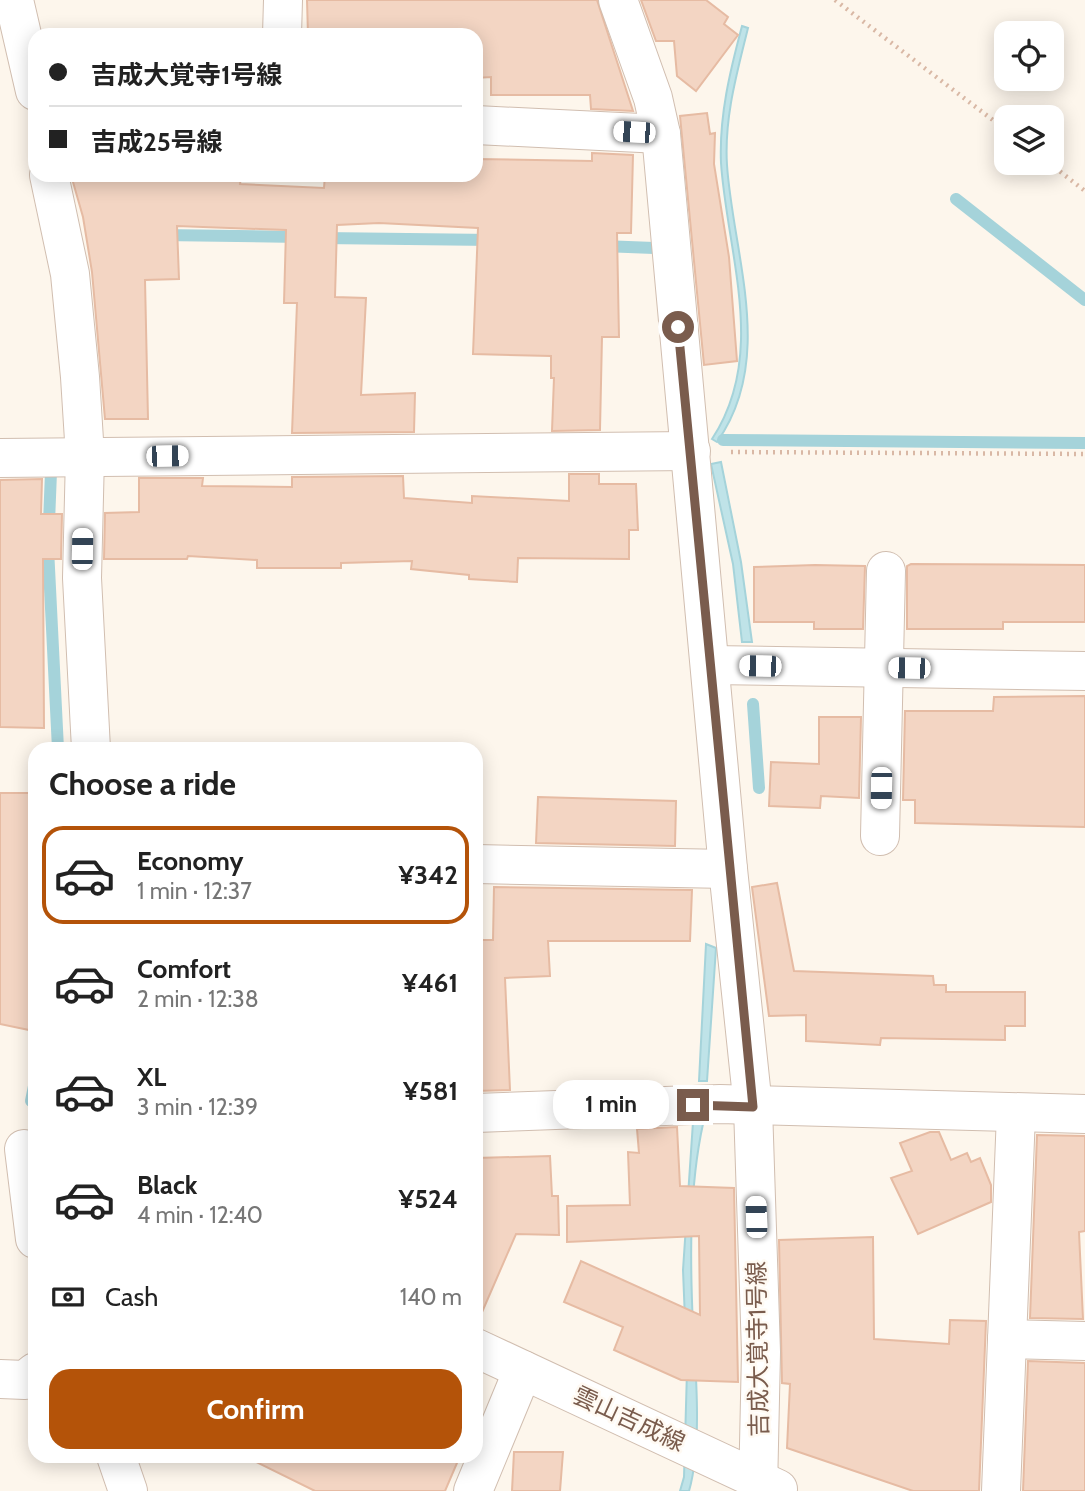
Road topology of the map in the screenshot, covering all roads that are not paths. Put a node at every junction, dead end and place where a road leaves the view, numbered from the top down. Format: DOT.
graph roads {
  1 [pos="14,0"];
  2 [pos="283,0"];
  3 [pos="618,0"];
  4 [pos="282,28"];
  5 [pos="28,61"];
  6 [pos="483,125"];
  7 [pos="660,134"];
  8 [pos="50,182"];
  9 [pos="691,452"];
  10 [pos="85,456"];
  11 [pos="0,458"];
  12 [pos="886,571"];
  13 [pos="710,665"];
  14 [pos="884,668"];
  15 [pos="1085,671"];
  16 [pos="92,742"];
  17 [pos="880,836"];
  18 [pos="483,864"];
  19 [pos="728,869"];
  20 [pos="753,1107"];
  21 [pos="483,1113"];
  22 [pos="1016,1114"];
  23 [pos="1085,1114"];
  24 [pos="24,1146"];
  25 [pos="28,1180"];
  26 [pos="1007,1339"];
  27 [pos="1085,1341"];
  28 [pos="483,1351"];
  29 [pos="523,1370"];
  30 [pos="28,1378"];
  31 [pos="0,1379"];
  32 [pos="119,1463"];
  33 [pos="767,1487"];
  34 [pos="128,1491"];
  35 [pos="473,1491"];
  36 [pos="1001,1491"];
  1 -- 5 [label="street"];
  2 -- 4 [label="street"];
  3 -- 7 [label="street, 吉成大覚寺1号線"];
  6 -- 7 [label="street"];
  7 -- 9 [label="street, 吉成大覚寺1号線"];
  8 -- 10 [label="street"];
  9 -- 10 [label="street"];
  9 -- 13 [label="street, 吉成大覚寺1号線"];
  10 -- 11 [label="street"];
  10 -- 16 [label="street"];
  12 -- 14 [label="street"];
  13 -- 14 [label="street"];
  13 -- 19 [label="street, 吉成大覚寺1号線"];
  14 -- 15 [label="street"];
  14 -- 17 [label="street"];
  18 -- 19 [label="street"];
  19 -- 20 [label="street, 吉成大覚寺1号線"];
  20 -- 21 [label="street"];
  20 -- 22 [label="street"];
  20 -- 33 [label="street, 吉成大覚寺1号線"];
  22 -- 23 [label="street"];
  22 -- 26 [label="street"];
  24 -- 25 [label="street"];
  26 -- 27 [label="street"];
  26 -- 36 [label="street"];
  28 -- 29 [label="street, 雲山吉成線"];
  29 -- 33 [label="street, 雲山吉成線"];
  29 -- 35 [label="street"];
  30 -- 31 [label="street"];
  32 -- 34 [label="street"];
}
